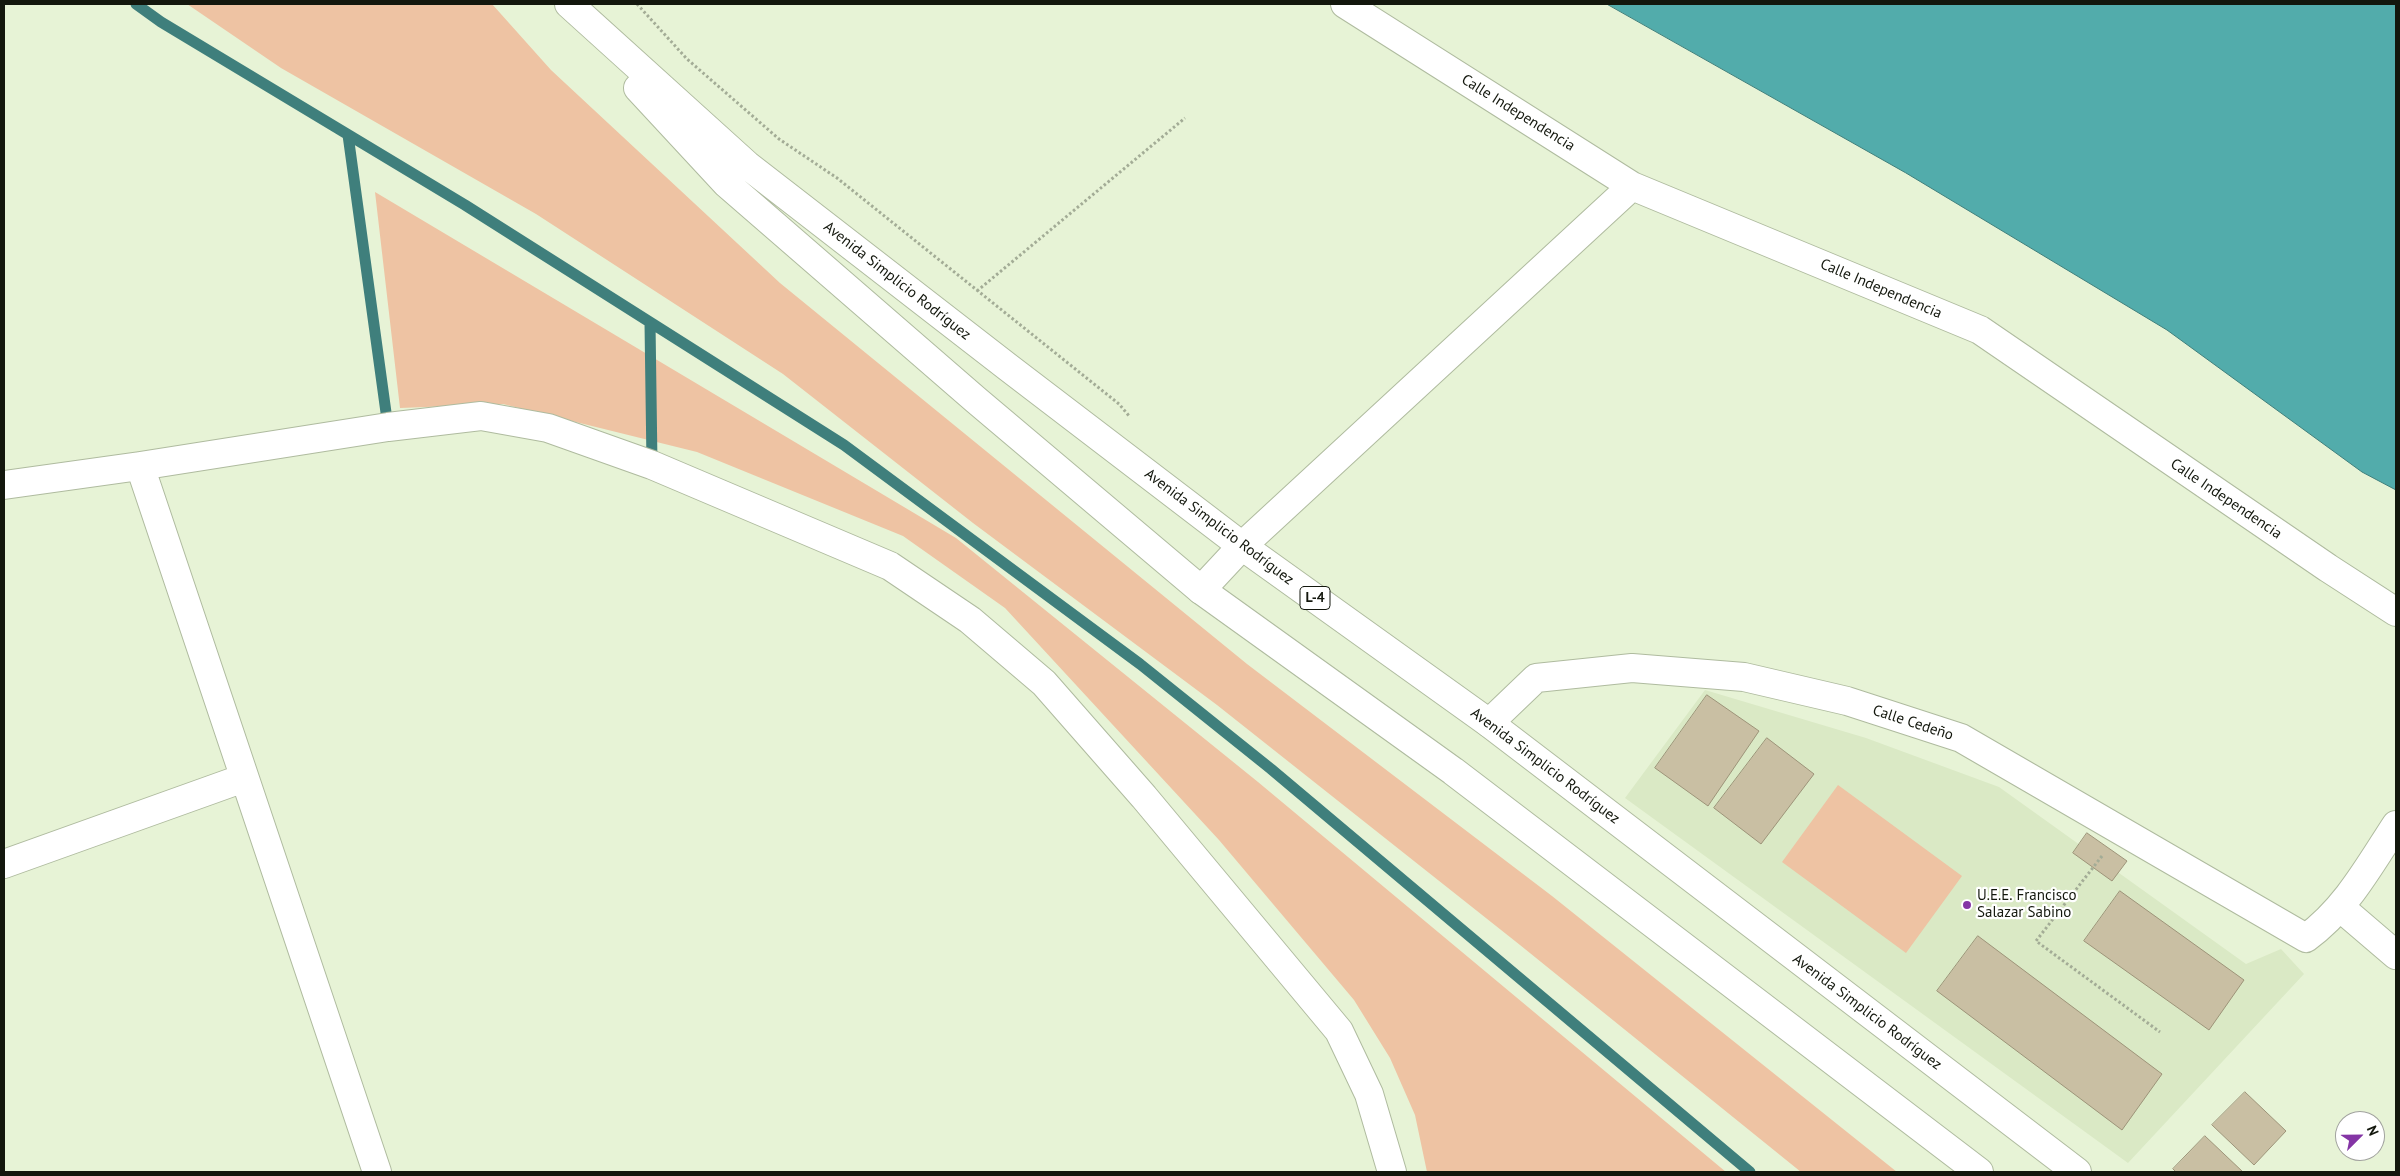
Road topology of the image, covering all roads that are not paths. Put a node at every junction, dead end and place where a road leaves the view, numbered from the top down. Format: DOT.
graph roads {
  1 [pos="560,4"];
  2 [pos="569,4"];
  3 [pos="1345,4"];
  4 [pos="1632,186"];
  5 [pos="140,466"];
  6 [pos="4,485"];
  7 [pos="1242,546"];
  8 [pos="1201,590"];
  9 [pos="2396,612"];
  10 [pos="1489,723"];
  11 [pos="244,778"];
  12 [pos="2396,825"];
  13 [pos="4,864"];
  14 [pos="2341,908"];
  15 [pos="2396,955"];
  16 [pos="377,1172"];
  17 [pos="1392,1172"];
  18 [pos="1979,1172"];
  19 [pos="2077,1172"];
  1 -- 8 [label="street"];
  2 -- 7 [label="street, Avenida Simplicio Rodríguez / L-4"];
  3 -- 4 [label="street, Calle Independencia"];
  4 -- 7 [label="street"];
  4 -- 9 [label="street, Calle Independencia"];
  5 -- 6 [label="street"];
  5 -- 11 [label="street"];
  5 -- 17 [label="street"];
  7 -- 8 [label="street"];
  7 -- 10 [label="street, Avenida Simplicio Rodríguez / L-4"];
  8 -- 18 [label="street"];
  10 -- 14 [label="street, Calle Cedeño"];
  10 -- 19 [label="street, Avenida Simplicio Rodríguez / L-4"];
  11 -- 13 [label="street"];
  11 -- 16 [label="street"];
  12 -- 14 [label="street"];
  14 -- 15 [label="street"];
}
